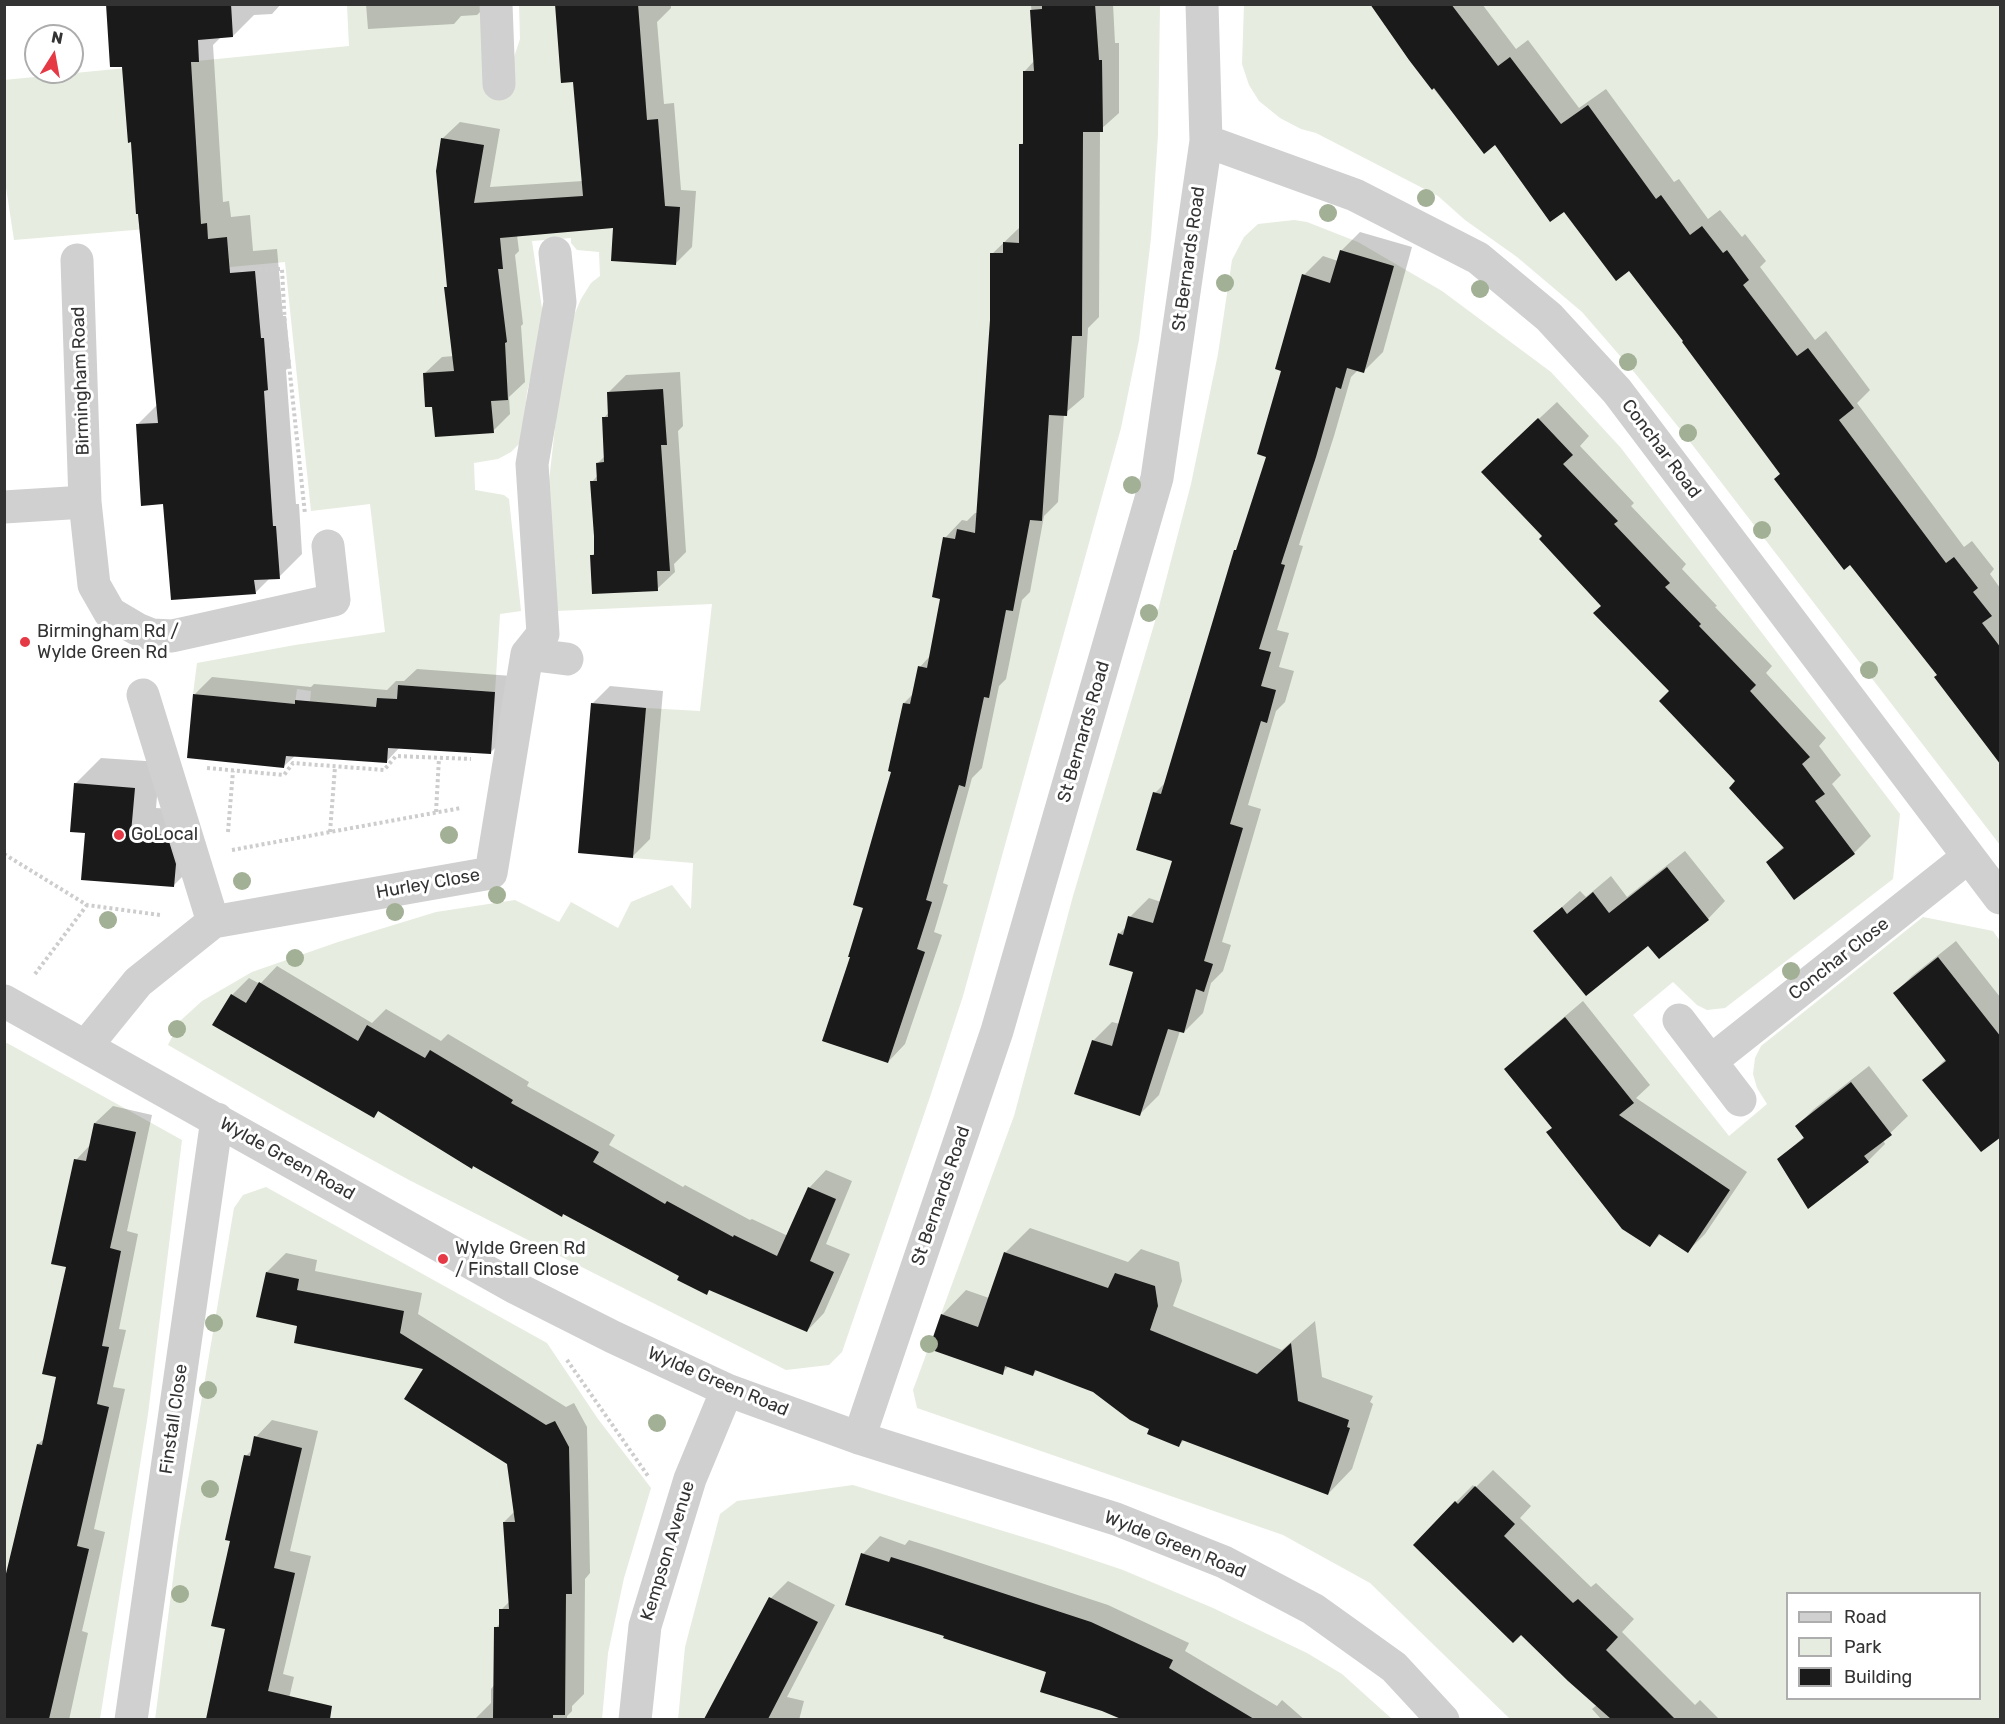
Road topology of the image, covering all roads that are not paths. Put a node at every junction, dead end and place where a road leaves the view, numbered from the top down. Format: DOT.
graph roads {
  1 [pos="496,4"];
  2 [pos="1202,4"];
  3 [pos="499,84"];
  4 [pos="1206,141"];
  5 [pos="555,253"];
  6 [pos="77,260"];
  7 [pos="85,502"];
  8 [pos="4,507"];
  9 [pos="328,546"];
  10 [pos="527,654"];
  11 [pos="567,659"];
  12 [pos="143,695"];
  13 [pos="1968,857"];
  14 [pos="2001,898"];
  15 [pos="213,922"];
  16 [pos="8,1003"];
  17 [pos="1679,1020"];
  18 [pos="86,1046"];
  19 [pos="1711,1062"];
  20 [pos="1740,1100"];
  21 [pos="217,1119"];
  22 [pos="727,1390"];
  23 [pos="859,1438"];
  24 [pos="131,1719"];
  25 [pos="635,1719"];
  26 [pos="1443,1719"];
  1 -- 3 [label="street"];
  2 -- 4 [label="street, St Bernards Road"];
  4 -- 13 [label="street, Conchar Road"];
  4 -- 23 [label="street, St Bernards Road"];
  5 -- 10 [label="street"];
  6 -- 7 [label="street, Birmingham Road"];
  7 -- 8 [label="street"];
  7 -- 9 [label="street, Birmingham Road"];
  10 -- 11 [label="street"];
  10 -- 15 [label="street, Hurley Close"];
  12 -- 15 [label="street"];
  13 -- 14 [label="street, Conchar Road"];
  13 -- 19 [label="street, Conchar Close"];
  15 -- 18 [label="street, Hurley Close"];
  16 -- 18 [label="street, Wylde Green Road"];
  17 -- 19 [label="street"];
  18 -- 21 [label="street, Wylde Green Road"];
  19 -- 20 [label="street"];
  21 -- 22 [label="street, Wylde Green Road"];
  21 -- 24 [label="street, Finstall Close"];
  22 -- 23 [label="street, Wylde Green Road"];
  22 -- 25 [label="street, Kempson Avenue"];
  23 -- 26 [label="street, Wylde Green Road"];
}
